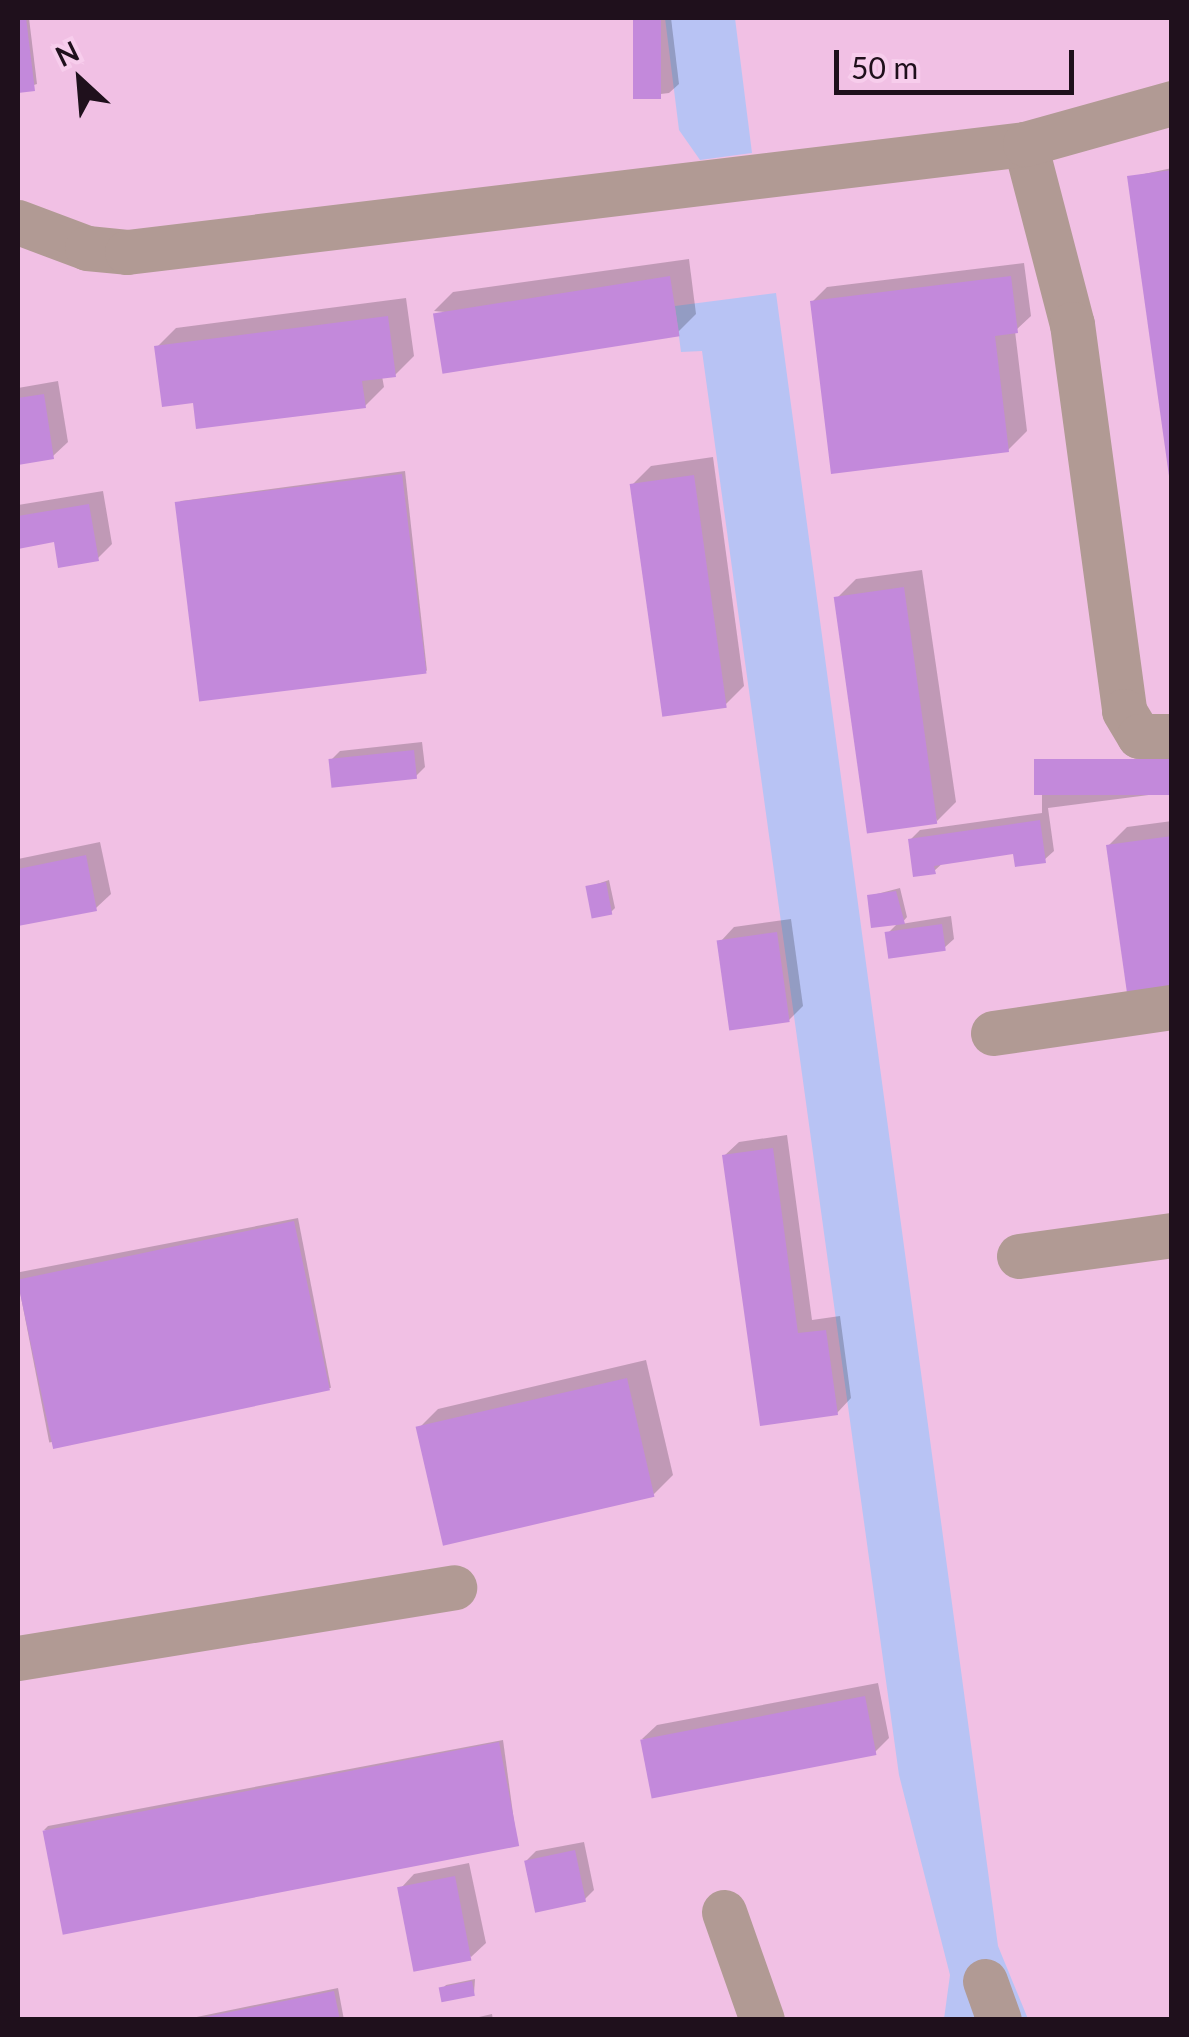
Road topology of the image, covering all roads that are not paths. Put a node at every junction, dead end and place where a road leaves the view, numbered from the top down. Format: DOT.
graph roads {
  1 [pos="1172,103"];
  2 [pos="1025,144"];
  3 [pos="18,222"];
  4 [pos="1172,736"];
  5 [pos="1172,1007"];
  6 [pos="993,1033"];
  7 [pos="1172,1235"];
  8 [pos="1019,1256"];
  9 [pos="454,1587"];
  10 [pos="18,1658"];
  11 [pos="724,1912"];
  12 [pos="762,2020"];
  1 -- 2 [label="lane"];
  2 -- 3 [label="lane"];
  2 -- 4 [label="lane"];
  5 -- 6 [label="lane"];
  7 -- 8 [label="lane"];
  9 -- 10 [label="lane"];
  11 -- 12 [label="lane"];
}
